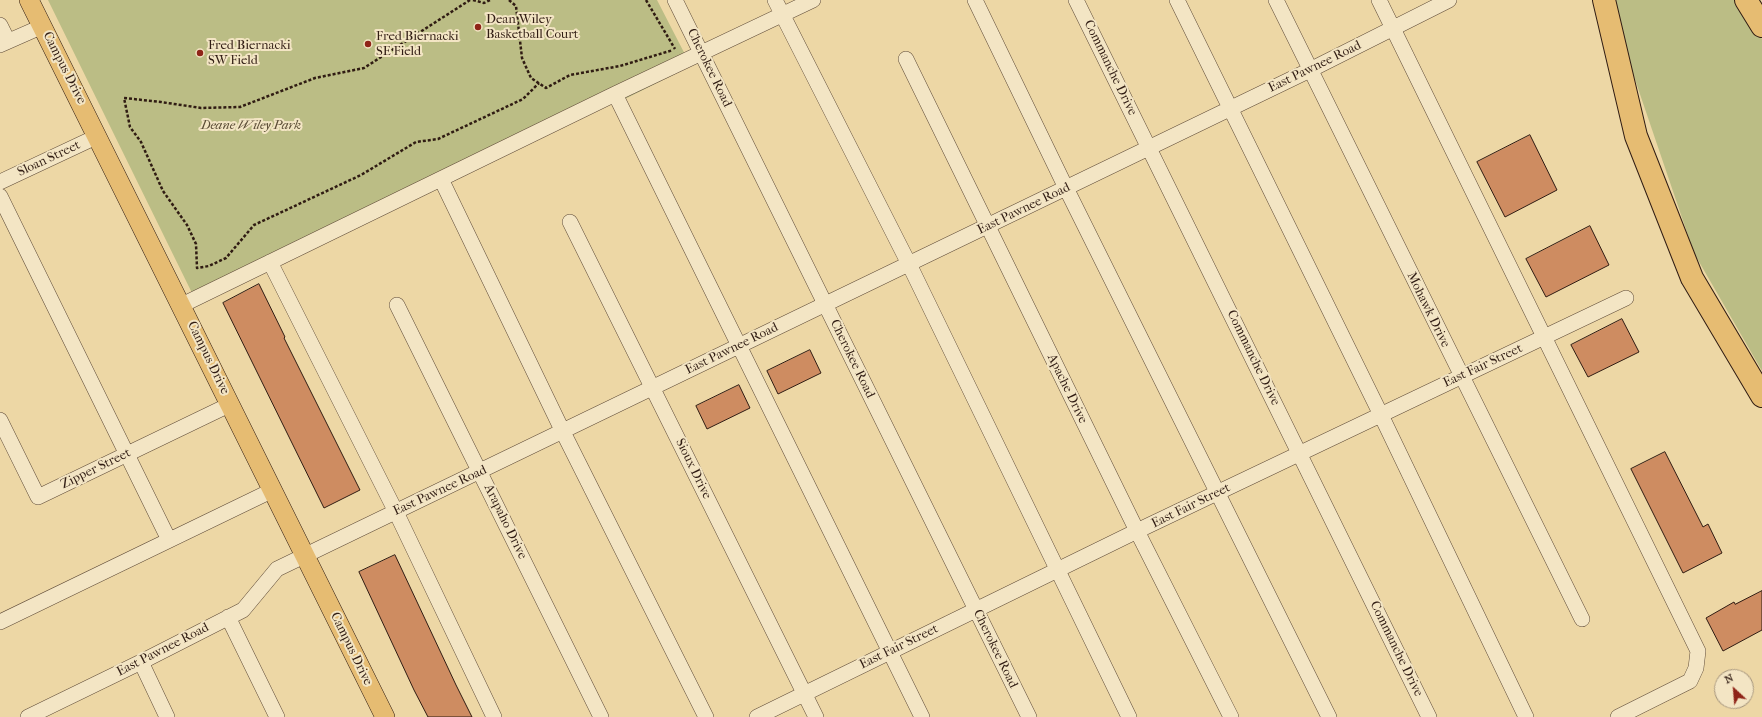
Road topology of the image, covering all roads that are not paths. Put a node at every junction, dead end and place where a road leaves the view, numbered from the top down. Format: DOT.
graph roads {
  1 [pos="29,0"];
  2 [pos="675,0"];
  3 [pos="775,0"];
  4 [pos="813,0"];
  5 [pos="975,0"];
  6 [pos="1076,0"];
  7 [pos="1177,0"];
  8 [pos="1276,0"];
  9 [pos="1379,0"];
  10 [pos="1449,0"];
  11 [pos="1604,0"];
  12 [pos="1746,0"];
  13 [pos="783,14"];
  14 [pos="0,25"];
  15 [pos="43,26"];
  16 [pos="1762,26"];
  17 [pos="1393,28"];
  18 [pos="4,43"];
  19 [pos="701,53"];
  20 [pos="906,59"];
  21 [pos="1310,70"];
  22 [pos="615,94"];
  23 [pos="1230,108"];
  24 [pos="98,136"];
  25 [pos="1149,148"];
  26 [pos="441,179"];
  27 [pos="0,182"];
  28 [pos="1066,188"];
  29 [pos="0,196"];
  30 [pos="570,222"];
  31 [pos="987,226"];
  32 [pos="270,262"];
  33 [pos="909,264"];
  34 [pos="1626,298"];
  35 [pos="825,304"];
  36 [pos="182,305"];
  37 [pos="398,305"];
  38 [pos="1544,337"];
  39 [pos="738,346"];
  40 [pos="1461,376"];
  41 [pos="652,388"];
  42 [pos="1762,396"];
  43 [pos="231,404"];
  44 [pos="1380,414"];
  45 [pos="0,420"];
  46 [pos="563,432"];
  47 [pos="1300,453"];
  48 [pos="128,454"];
  49 [pos="480,472"];
  50 [pos="273,490"];
  51 [pos="1218,493"];
  52 [pos="396,512"];
  53 [pos="1137,531"];
  54 [pos="169,540"];
  55 [pos="305,556"];
  56 [pos="1058,570"];
  57 [pos="976,610"];
  58 [pos="228,617"];
  59 [pos="1582,619"];
  60 [pos="0,622"];
  61 [pos="891,652"];
  62 [pos="141,662"];
  63 [pos="804,694"];
  64 [pos="55,711"];
  65 [pos="28,717"];
  66 [pos="167,717"];
  67 [pos="277,717"];
  68 [pos="384,717"];
  69 [pos="494,717"];
  70 [pos="601,717"];
  71 [pos="706,717"];
  72 [pos="757,717"];
  73 [pos="816,717"];
  74 [pos="922,717"];
  75 [pos="1029,717"];
  76 [pos="1130,717"];
  77 [pos="1231,717"];
  78 [pos="1329,717"];
  79 [pos="1429,717"];
  80 [pos="1526,717"];
  81 [pos="1618,717"];
  1 -- 15 [label="main road, Campus Drive"];
  2 -- 19 [label="street, Cherokee Road"];
  3 -- 13 [label="street"];
  4 -- 13 [label="street"];
  5 -- 28 [label="street"];
  6 -- 25 [label="street, Commanche Drive"];
  7 -- 23 [label="street"];
  8 -- 21 [label="street, Mohawk Drive"];
  9 -- 17 [label="street"];
  10 -- 17 [label="street, East Pawnee Road"];
  11 -- 42 [label="highway"];
  12 -- 16 [label="highway"];
  13 -- 19 [label="street"];
  13 -- 33 [label="street"];
  14 -- 18 [label="street"];
  15 -- 18 [label="street"];
  15 -- 24 [label="main road, Campus Drive"];
  17 -- 21 [label="street, East Pawnee Road"];
  17 -- 38 [label="street"];
  19 -- 22 [label="street"];
  19 -- 35 [label="street, Cherokee Road"];
  20 -- 31 [label="street, Apache Drive"];
  21 -- 23 [label="street, East Pawnee Road"];
  21 -- 40 [label="street, Mohawk Drive"];
  22 -- 26 [label="street"];
  22 -- 39 [label="street"];
  23 -- 25 [label="street, East Pawnee Road"];
  23 -- 44 [label="street"];
  24 -- 27 [label="street, Sloan Street"];
  24 -- 36 [label="main road, Campus Drive"];
  25 -- 28 [label="street, East Pawnee Road"];
  25 -- 47 [label="street, Commanche Drive"];
  26 -- 32 [label="street"];
  26 -- 46 [label="street"];
  28 -- 31 [label="street, East Pawnee Road"];
  28 -- 51 [label="street"];
  29 -- 48 [label="street"];
  30 -- 41 [label="street, Sioux Drive"];
  31 -- 33 [label="street, East Pawnee Road"];
  31 -- 53 [label="street, Apache Drive"];
  32 -- 36 [label="street"];
  32 -- 52 [label="street"];
  33 -- 35 [label="street, East Pawnee Road"];
  33 -- 56 [label="street"];
  34 -- 38 [label="street, East Fair Street"];
  35 -- 39 [label="street, East Pawnee Road"];
  35 -- 57 [label="street, Cherokee Road"];
  36 -- 43 [label="main road, Campus Drive"];
  37 -- 49 [label="street, Arapaho Drive"];
  38 -- 40 [label="street, East Fair Street"];
  38 -- 81 [label="street"];
  39 -- 41 [label="street, East Pawnee Road"];
  39 -- 61 [label="street"];
  40 -- 44 [label="street, East Fair Street"];
  40 -- 59 [label="street, Mohawk Drive"];
  41 -- 46 [label="street, East Pawnee Road"];
  41 -- 63 [label="street, Sioux Drive"];
  43 -- 48 [label="street, Zipper Street"];
  43 -- 50 [label="main road, Campus Drive"];
  44 -- 47 [label="street, East Fair Street"];
  44 -- 80 [label="street"];
  45 -- 48 [label="street, Zipper Street"];
  46 -- 49 [label="street, East Pawnee Road"];
  46 -- 71 [label="street"];
  47 -- 51 [label="street, East Fair Street"];
  47 -- 79 [label="street, Commanche Drive"];
  48 -- 54 [label="street"];
  49 -- 52 [label="street, East Pawnee Road"];
  49 -- 70 [label="street, Arapaho Drive"];
  50 -- 54 [label="street"];
  50 -- 55 [label="main road, Campus Drive"];
  51 -- 53 [label="street, East Fair Street"];
  51 -- 78 [label="street"];
  52 -- 55 [label="street, East Pawnee Road"];
  52 -- 69 [label="street"];
  53 -- 56 [label="street, East Fair Street"];
  53 -- 77 [label="street, Apache Drive"];
  54 -- 60 [label="street"];
  55 -- 58 [label="street, East Pawnee Road"];
  55 -- 68 [label="main road, Campus Drive"];
  56 -- 57 [label="street, East Fair Street"];
  56 -- 76 [label="street"];
  57 -- 61 [label="street, East Fair Street"];
  57 -- 75 [label="street, Cherokee Road"];
  58 -- 62 [label="street, East Pawnee Road"];
  58 -- 67 [label="street"];
  61 -- 63 [label="street, East Fair Street"];
  61 -- 74 [label="street"];
  62 -- 64 [label="street, East Pawnee Road"];
  62 -- 66 [label="street"];
  63 -- 72 [label="street, East Fair Street"];
  63 -- 73 [label="street, Sioux Drive"];
  64 -- 65 [label="street, East Pawnee Road"];
}
